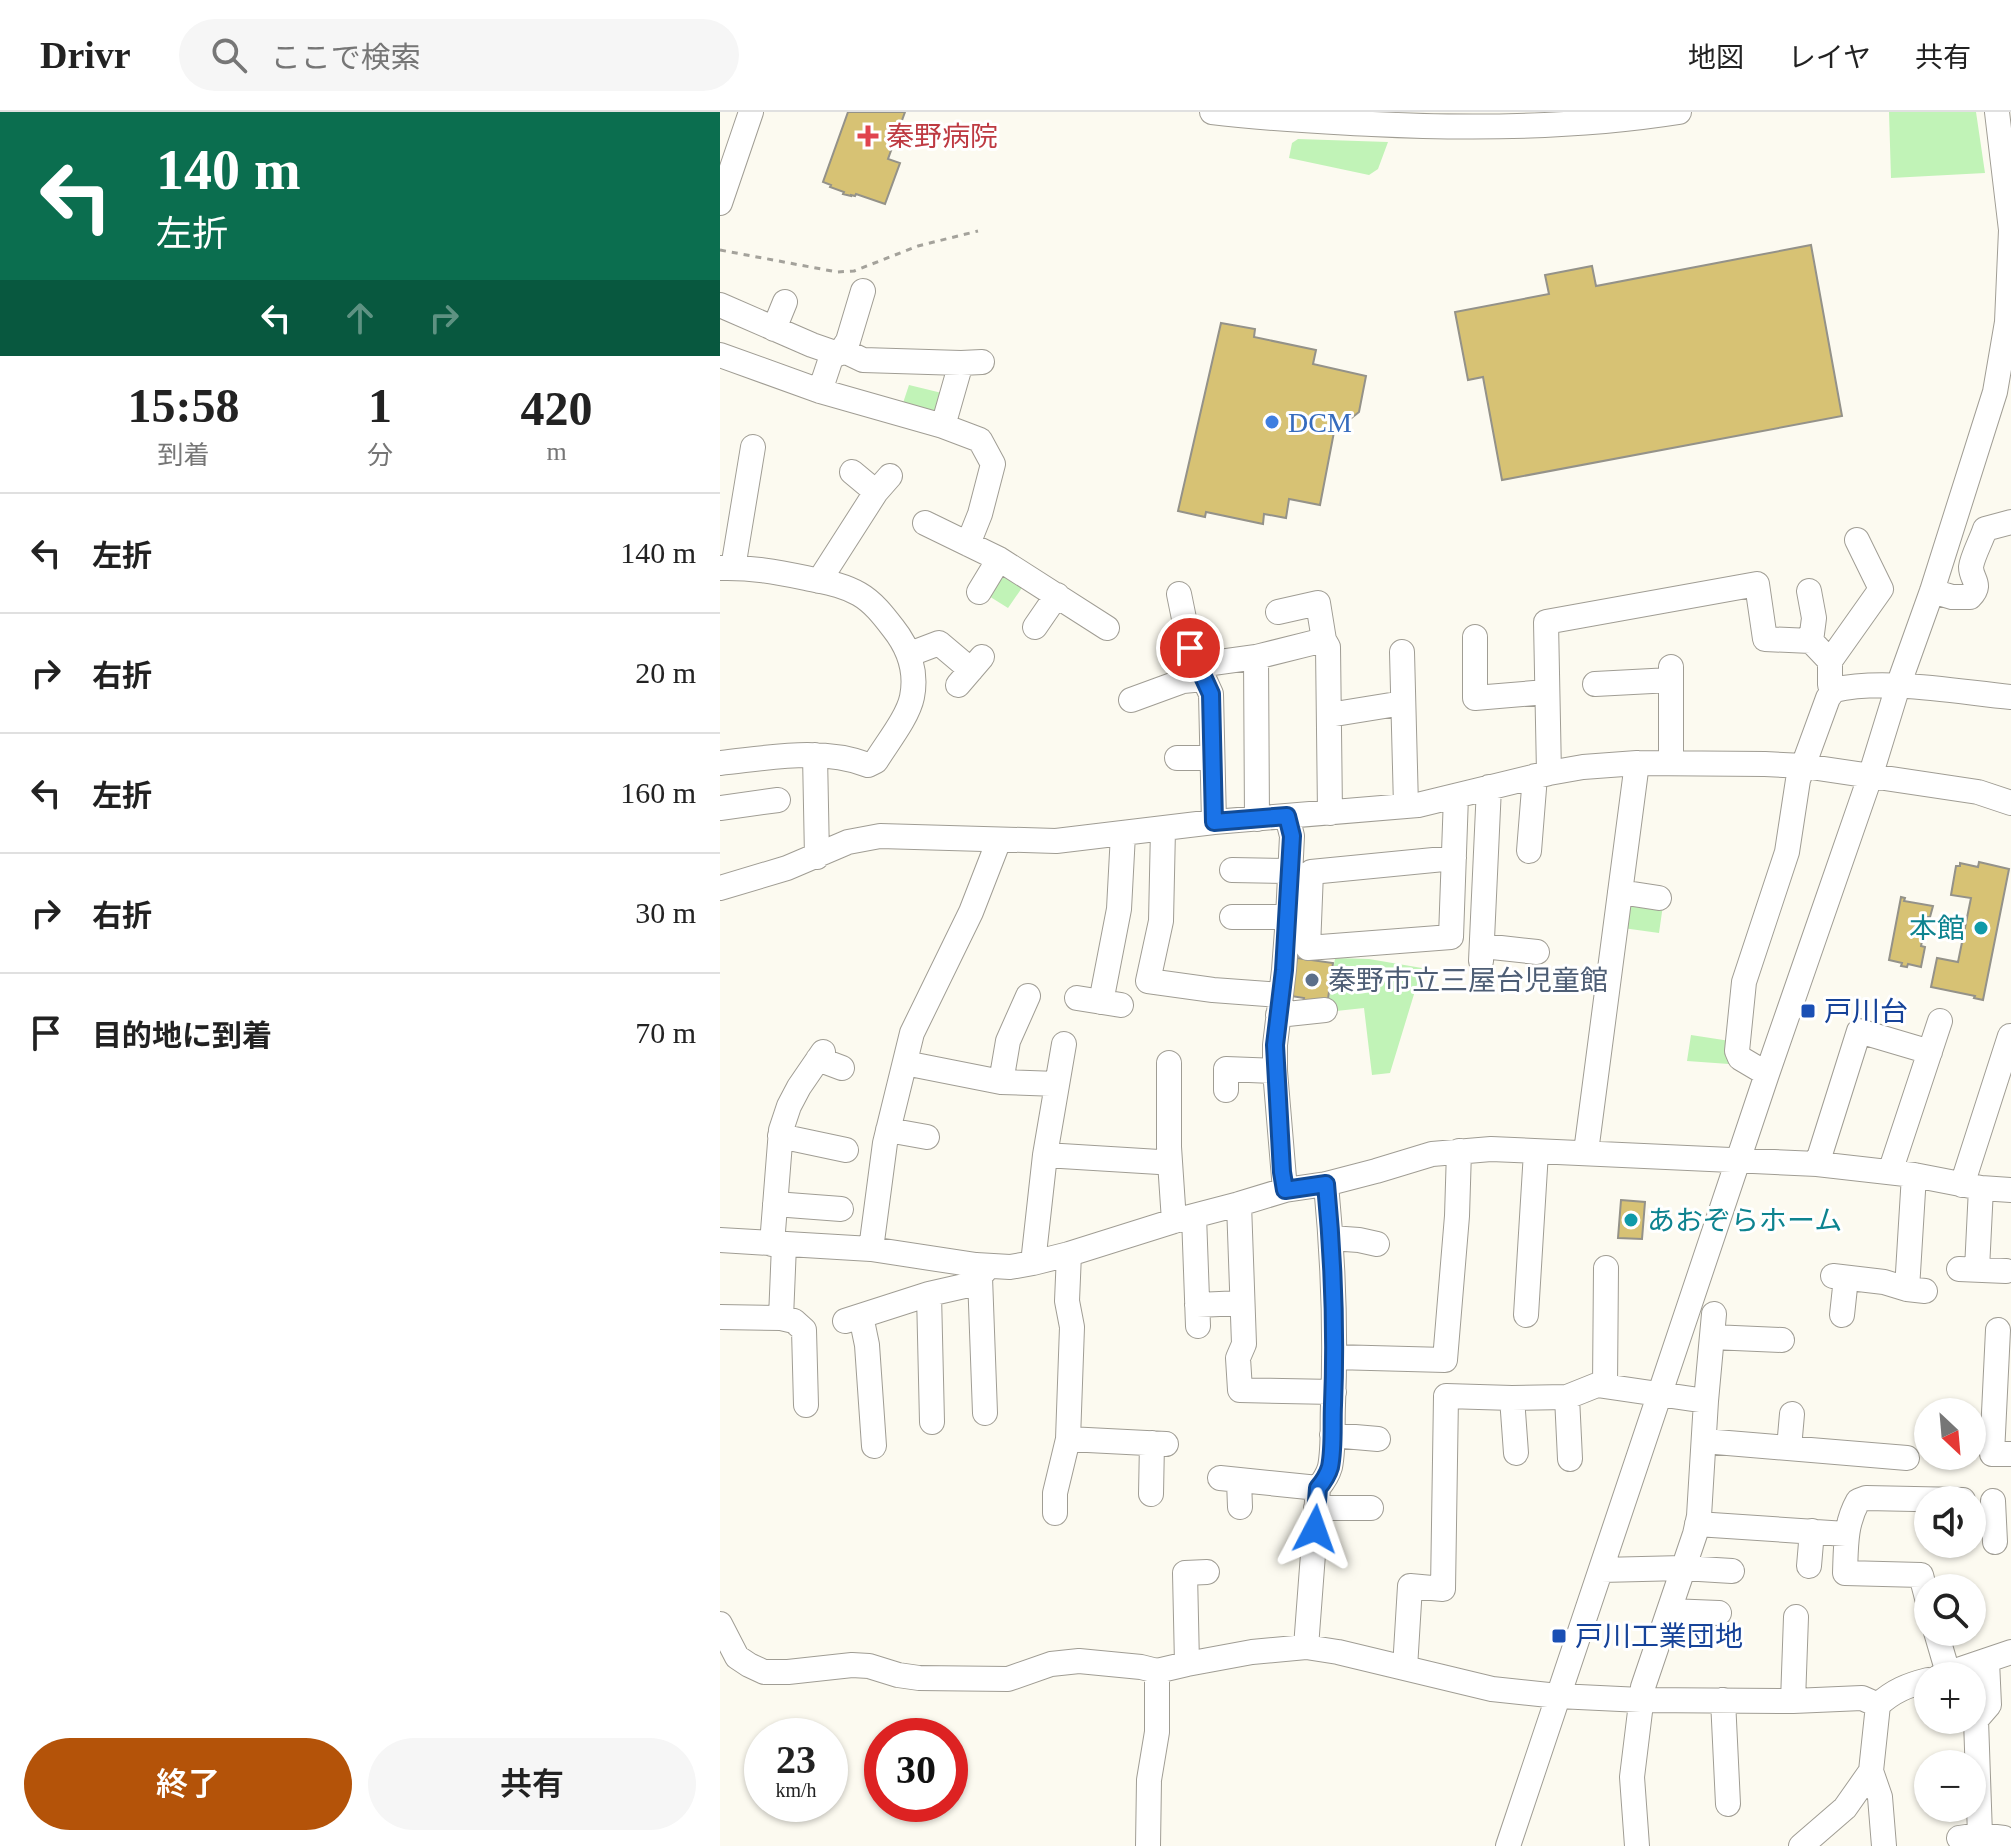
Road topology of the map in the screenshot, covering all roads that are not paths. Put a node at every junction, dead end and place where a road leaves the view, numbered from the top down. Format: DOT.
graph roads {
  1 [pos="751,112"];
  2 [pos="1212,112"];
  3 [pos="1679,112"];
  4 [pos="1997,112"];
  5 [pos="720,203"];
  6 [pos="863,291"];
  7 [pos="785,302"];
  8 [pos="720,305"];
  9 [pos="774,329"];
  10 [pos="840,352"];
  11 [pos="720,355"];
  12 [pos="820,391"];
  13 [pos="943,426"];
  14 [pos="756,456"];
  15 [pos="852,472"];
  16 [pos="2011,522"];
  17 [pos="925,523"];
  18 [pos="1857,540"];
  19 [pos="968,544"];
  20 [pos="999,559"];
  21 [pos="727,568"];
  22 [pos="819,581"];
  23 [pos="1809,591"];
  24 [pos="1932,591"];
  25 [pos="979,592"];
  26 [pos="1179,594"];
  27 [pos="1057,595"];
  28 [pos="1278,612"];
  29 [pos="1035,627"];
  30 [pos="1107,628"];
  31 [pos="1475,637"];
  32 [pos="1324,640"];
  33 [pos="1811,641"];
  34 [pos="1402,652"];
  35 [pos="910,654"];
  36 [pos="1256,657"];
  37 [pos="1830,661"];
  38 [pos="970,671"];
  39 [pos="1201,672"];
  40 [pos="1606,679"];
  41 [pos="1898,686"];
  42 [pos="1834,690"];
  43 [pos="1546,692"];
  44 [pos="2011,697"];
  45 [pos="1131,700"];
  46 [pos="1403,703"];
  47 [pos="1329,715"];
  48 [pos="815,755"];
  49 [pos="1177,758"];
  50 [pos="1212,758"];
  51 [pos="751,760"];
  52 [pos="720,763"];
  53 [pos="1637,763"];
  54 [pos="1671,763"];
  55 [pos="1804,766"];
  56 [pos="1542,774"];
  57 [pos="1870,777"];
  58 [pos="1489,787"];
  59 [pos="1456,796"];
  60 [pos="2011,803"];
  61 [pos="1406,806"];
  62 [pos="720,808"];
  63 [pos="1330,813"];
  64 [pos="1287,816"];
  65 [pos="1257,819"];
  66 [pos="1214,822"];
  67 [pos="1163,829"];
  68 [pos="1123,834"];
  69 [pos="999,840"];
  70 [pos="1529,851"];
  71 [pos="817,857"];
  72 [pos="1454,858"];
  73 [pos="1232,870"];
  74 [pos="1290,871"];
  75 [pos="720,888"];
  76 [pos="1620,892"];
  77 [pos="1659,898"];
  78 [pos="1232,917"];
  79 [pos="1288,917"];
  80 [pos="1537,952"];
  81 [pos="1028,996"];
  82 [pos="1100,1002"];
  83 [pos="1279,1005"];
  84 [pos="1325,1010"];
  85 [pos="1940,1021"];
  86 [pos="2011,1036"];
  87 [pos="1064,1044"];
  88 [pos="1930,1052"];
  89 [pos="905,1063"];
  90 [pos="1169,1063"];
  91 [pos="842,1068"];
  92 [pos="1275,1071"];
  93 [pos="1767,1074"];
  94 [pos="1001,1082"];
  95 [pos="1057,1084"];
  96 [pos="1226,1090"];
  97 [pos="888,1130"];
  98 [pos="780,1136"];
  99 [pos="927,1137"];
  100 [pos="846,1150"];
  101 [pos="1459,1151"];
  102 [pos="1536,1152"];
  103 [pos="1586,1152"];
  104 [pos="1045,1155"];
  105 [pos="1739,1159"];
  106 [pos="1159,1162"];
  107 [pos="1817,1164"];
  108 [pos="1902,1173"];
  109 [pos="1326,1184"];
  110 [pos="1972,1186"];
  111 [pos="1285,1190"];
  112 [pos="2011,1190"];
  113 [pos="775,1204"];
  114 [pos="1239,1204"];
  115 [pos="841,1209"];
  116 [pos="1184,1219"];
  117 [pos="1331,1238"];
  118 [pos="720,1240"];
  119 [pos="778,1244"];
  120 [pos="1377,1244"];
  121 [pos="871,1249"];
  122 [pos="1069,1254"];
  123 [pos="1033,1263"];
  124 [pos="1606,1268"];
  125 [pos="2006,1271"];
  126 [pos="985,1272"];
  127 [pos="929,1294"];
  128 [pos="1242,1303"];
  129 [pos="1526,1315"];
  130 [pos="1842,1315"];
  131 [pos="720,1317"];
  132 [pos="781,1318"];
  133 [pos="1998,1330"];
  134 [pos="1782,1340"];
  135 [pos="1334,1357"];
  136 [pos="2003,1379"];
  137 [pos="1605,1386"];
  138 [pos="1334,1392"];
  139 [pos="1660,1394"];
  140 [pos="1567,1397"];
  141 [pos="1512,1398"];
  142 [pos="1706,1401"];
  143 [pos="806,1405"];
  144 [pos="985,1413"];
  145 [pos="1792,1414"];
  146 [pos="932,1422"];
  147 [pos="1332,1435"];
  148 [pos="1068,1439"];
  149 [pos="1378,1439"];
  150 [pos="1704,1441"];
  151 [pos="874,1446"];
  152 [pos="1789,1448"];
  153 [pos="1516,1453"];
  154 [pos="1865,1454"];
  155 [pos="2011,1454"];
  156 [pos="1907,1458"];
  157 [pos="1570,1459"];
  158 [pos="1151,1494"];
  159 [pos="1317,1498"];
  160 [pos="1866,1498"];
  161 [pos="1914,1499"];
  162 [pos="1992,1500"];
  163 [pos="1240,1507"];
  164 [pos="1371,1508"];
  165 [pos="1055,1513"];
  166 [pos="1697,1524"];
  167 [pos="1798,1527"];
  168 [pos="1846,1534"];
  169 [pos="1995,1542"];
  170 [pos="1809,1566"];
  171 [pos="1683,1568"];
  172 [pos="1601,1570"];
  173 [pos="1732,1571"];
  174 [pos="1207,1572"];
  175 [pos="1928,1574"];
  176 [pos="1669,1611"];
  177 [pos="1719,1613"];
  178 [pos="1796,1617"];
  179 [pos="720,1624"];
  180 [pos="1306,1647"];
  181 [pos="2011,1652"];
  182 [pos="1987,1661"];
  183 [pos="1984,1662"];
  184 [pos="1187,1664"];
  185 [pos="1405,1668"];
  186 [pos="1157,1671"];
  187 [pos="1914,1683"];
  188 [pos="1558,1696"];
  189 [pos="1641,1700"];
  190 [pos="1723,1700"];
  191 [pos="1793,1701"];
  192 [pos="1878,1705"];
  193 [pos="1871,1771"];
  194 [pos="1728,1804"];
  195 [pos="2007,1838"];
  196 [pos="1148,1846"];
  197 [pos="1508,1846"];
  198 [pos="1637,1846"];
  199 [pos="1801,1846"];
  200 [pos="1884,1846"];
  1 -- 5 [label="street"];
  2 -- 3 [label="street"];
  4 -- 24 [label="street"];
  6 -- 10 [label="street"];
  7 -- 9 [label="street"];
  8 -- 9 [label="street"];
  9 -- 10 [label="street"];
  10 -- 12 [label="street"];
  10 -- 13 [label="street"];
  11 -- 12 [label="street"];
  12 -- 13 [label="street"];
  13 -- 19 [label="street"];
  14 -- 21 [label="street"];
  15 -- 22 [label="street"];
  16 -- 24 [label="street"];
  17 -- 19 [label="street"];
  18 -- 37 [label="street"];
  19 -- 20 [label="street"];
  20 -- 25 [label="street"];
  20 -- 27 [label="street"];
  21 -- 22 [label="street"];
  22 -- 35 [label="street"];
  23 -- 33 [label="street"];
  24 -- 41 [label="street"];
  26 -- 39 [label="street"];
  27 -- 29 [label="street"];
  27 -- 30 [label="street"];
  28 -- 32 [label="street"];
  31 -- 43 [label="street"];
  32 -- 36 [label="street"];
  32 -- 47 [label="street"];
  33 -- 37 [label="street"];
  33 -- 43 [label="street"];
  34 -- 46 [label="street"];
  35 -- 38 [label="street"];
  35 -- 48 [label="street"];
  36 -- 39 [label="street"];
  36 -- 65 [label="street"];
  37 -- 42 [label="street"];
  39 -- 45 [label="street"];
  39 -- 50 [label="street"];
  40 -- 54 [label="street"];
  41 -- 42 [label="street"];
  41 -- 44 [label="street"];
  41 -- 57 [label="street"];
  42 -- 55 [label="street"];
  43 -- 56 [label="street"];
  46 -- 47 [label="street"];
  46 -- 61 [label="street"];
  47 -- 63 [label="street"];
  48 -- 51 [label="street"];
  48 -- 71 [label="street"];
  49 -- 50 [label="street"];
  50 -- 66 [label="street"];
  51 -- 52 [label="street"];
  51 -- 62 [label="street"];
  53 -- 54 [label="street"];
  53 -- 56 [label="street"];
  53 -- 76 [label="street"];
  54 -- 55 [label="street"];
  55 -- 57 [label="street"];
  55 -- 93 [label="street"];
  56 -- 58 [label="street"];
  56 -- 70 [label="street"];
  57 -- 60 [label="street"];
  57 -- 93 [label="street"];
  58 -- 59 [label="street"];
  58 -- 80 [label="street"];
  59 -- 61 [label="street"];
  59 -- 72 [label="street"];
  61 -- 63 [label="street"];
  63 -- 64 [label="street"];
  64 -- 65 [label="street"];
  64 -- 74 [label="street"];
  65 -- 66 [label="street"];
  66 -- 67 [label="street"];
  67 -- 68 [label="street"];
  67 -- 83 [label="street"];
  68 -- 69 [label="street"];
  68 -- 82 [label="street"];
  69 -- 71 [label="street"];
  69 -- 89 [label="street"];
  71 -- 75 [label="street"];
  73 -- 74 [label="street"];
  74 -- 79 [label="street"];
  76 -- 77 [label="street"];
  76 -- 103 [label="street"];
  78 -- 79 [label="street"];
  79 -- 83 [label="street"];
  81 -- 94 [label="street"];
  83 -- 84 [label="street"];
  83 -- 92 [label="street"];
  85 -- 88 [label="street"];
  86 -- 110 [label="street"];
  87 -- 95 [label="street"];
  88 -- 107 [label="street"];
  88 -- 108 [label="street"];
  89 -- 94 [label="street"];
  89 -- 97 [label="street"];
  90 -- 116 [label="street"];
  91 -- 98 [label="street"];
  92 -- 96 [label="street"];
  92 -- 111 [label="street"];
  93 -- 105 [label="street"];
  94 -- 95 [label="street"];
  95 -- 104 [label="street"];
  97 -- 99 [label="street"];
  97 -- 121 [label="street"];
  98 -- 100 [label="street"];
  98 -- 113 [label="street"];
  101 -- 102 [label="street"];
  101 -- 109 [label="street"];
  101 -- 135 [label="street"];
  102 -- 103 [label="street"];
  102 -- 129 [label="street"];
  103 -- 105 [label="street"];
  104 -- 106 [label="street"];
  104 -- 123 [label="street"];
  105 -- 107 [label="street"];
  105 -- 139 [label="street"];
  107 -- 108 [label="street"];
  108 -- 110 [label="street"];
  108 -- 130 [label="street"];
  109 -- 111 [label="street"];
  109 -- 117 [label="street"];
  110 -- 112 [label="street"];
  110 -- 125 [label="street"];
  111 -- 114 [label="street"];
  113 -- 115 [label="street"];
  113 -- 119 [label="street"];
  114 -- 116 [label="street"];
  114 -- 128 [label="street"];
  116 -- 122 [label="street"];
  116 -- 128 [label="street"];
  117 -- 120 [label="street"];
  117 -- 135 [label="street"];
  118 -- 119 [label="street"];
  119 -- 121 [label="street"];
  119 -- 132 [label="street"];
  121 -- 126 [label="street"];
  122 -- 123 [label="street"];
  122 -- 148 [label="street"];
  123 -- 126 [label="street"];
  124 -- 137 [label="street"];
  126 -- 127 [label="street"];
  126 -- 144 [label="street"];
  127 -- 146 [label="street"];
  127 -- 151 [label="street"];
  128 -- 138 [label="street"];
  131 -- 132 [label="street"];
  132 -- 143 [label="street"];
  133 -- 136 [label="street"];
  134 -- 142 [label="street"];
  135 -- 138 [label="street"];
  136 -- 155 [label="street"];
  137 -- 139 [label="street"];
  137 -- 140 [label="street"];
  138 -- 147 [label="street"];
  139 -- 142 [label="street"];
  139 -- 172 [label="street"];
  140 -- 141 [label="street"];
  140 -- 157 [label="street"];
  141 -- 153 [label="street"];
  141 -- 185 [label="street"];
  142 -- 150 [label="street"];
  145 -- 152 [label="street"];
  147 -- 149 [label="street"];
  147 -- 159 [label="street"];
  148 -- 158 [label="street"];
  148 -- 165 [label="street"];
  150 -- 152 [label="street"];
  150 -- 166 [label="street"];
  152 -- 154 [label="street"];
  154 -- 156 [label="street"];
  154 -- 160 [label="street"];
  159 -- 163 [label="street"];
  159 -- 164 [label="street"];
  159 -- 180 [label="street"];
  160 -- 161 [label="street"];
  160 -- 168 [label="street"];
  162 -- 169 [label="street"];
  166 -- 167 [label="street"];
  166 -- 171 [label="street"];
  167 -- 168 [label="street"];
  167 -- 170 [label="street"];
  168 -- 175 [label="street"];
  171 -- 172 [label="street"];
  171 -- 173 [label="street"];
  171 -- 176 [label="street"];
  172 -- 188 [label="street"];
  174 -- 184 [label="street"];
  176 -- 177 [label="street"];
  176 -- 189 [label="street"];
  178 -- 191 [label="street"];
  179 -- 186 [label="street"];
  180 -- 184 [label="street"];
  180 -- 185 [label="street"];
  181 -- 182 [label="street"];
  182 -- 183 [label="street"];
  182 -- 195 [label="street"];
  184 -- 186 [label="street"];
  185 -- 188 [label="street"];
  186 -- 196 [label="street"];
  187 -- 192 [label="street"];
  188 -- 189 [label="street"];
  188 -- 197 [label="street"];
  189 -- 190 [label="street"];
  189 -- 198 [label="street"];
  190 -- 191 [label="street"];
  190 -- 194 [label="street"];
  191 -- 192 [label="street"];
  192 -- 193 [label="street"];
  193 -- 199 [label="street"];
  193 -- 200 [label="street"];
}
